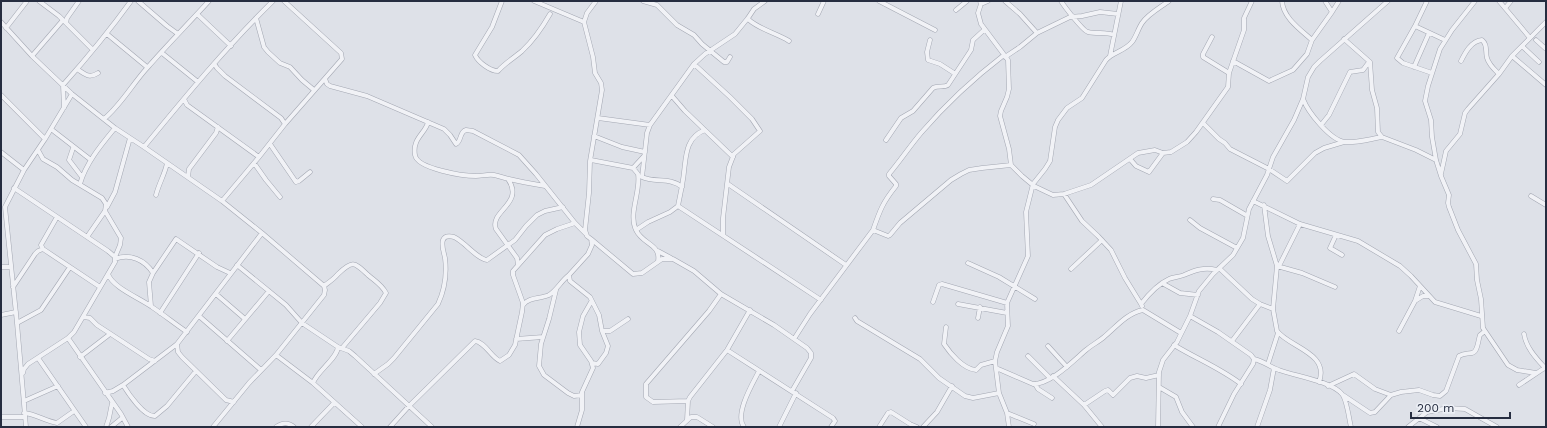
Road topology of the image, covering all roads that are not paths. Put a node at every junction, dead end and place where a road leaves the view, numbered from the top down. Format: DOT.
graph roads {
  1 [pos="27,1"];
  2 [pos="39,1"];
  3 [pos="78,1"];
  4 [pos="132,1"];
  5 [pos="138,1"];
  6 [pos="273,1"];
  7 [pos="284,1"];
  8 [pos="292,1"];
  9 [pos="502,1"];
  10 [pos="534,1"];
  11 [pos="596,1"];
  12 [pos="643,1"];
  13 [pos="661,1"];
  14 [pos="765,1"];
  15 [pos="824,1"];
  16 [pos="879,1"];
  17 [pos="967,1"];
  18 [pos="988,1"];
  19 [pos="1005,1"];
  20 [pos="1061,1"];
  21 [pos="1121,1"];
  22 [pos="1169,1"];
  23 [pos="1252,1"];
  24 [pos="1282,1"];
  25 [pos="1326,1"];
  26 [pos="1339,1"];
  27 [pos="1388,1"];
  28 [pos="1428,1"];
  29 [pos="1474,1"];
  30 [pos="1499,1"];
  31 [pos="1511,1"];
  32 [pos="206,2"];
  33 [pos="981,3"];
  34 [pos="656,5"];
  35 [pos="290,6"];
  36 [pos="1506,7"];
  37 [pos="956,10"];
  38 [pos="1332,12"];
  39 [pos="197,14"];
  40 [pos="550,14"];
  41 [pos="818,14"];
  42 [pos="1118,14"];
  43 [pos="1073,16"];
  44 [pos="256,18"];
  45 [pos="748,18"];
  46 [pos="1,22"];
  47 [pos="65,22"];
  48 [pos="584,22"];
  49 [pos="1546,22"];
  50 [pos="1415,26"];
  51 [pos="6,28"];
  52 [pos="935,30"];
  53 [pos="984,30"];
  54 [pos="1429,33"];
  55 [pos="107,34"];
  56 [pos="178,34"];
  57 [pos="1037,34"];
  58 [pos="1114,35"];
  59 [pos="1212,37"];
  60 [pos="1530,38"];
  61 [pos="1344,39"];
  62 [pos="930,40"];
  63 [pos="1312,40"];
  64 [pos="1445,40"];
  65 [pos="1536,40"];
  66 [pos="789,41"];
  67 [pos="232,46"];
  68 [pos="1522,46"];
  69 [pos="92,49"];
  70 [pos="1546,49"];
  71 [pos="710,51"];
  72 [pos="162,52"];
  73 [pos="32,56"];
  74 [pos="1005,56"];
  75 [pos="1110,56"];
  76 [pos="1512,56"];
  77 [pos="730,57"];
  78 [pos="1233,61"];
  79 [pos="1461,61"];
  80 [pos="1370,62"];
  81 [pos="1539,62"];
  82 [pos="694,64"];
  83 [pos="215,65"];
  84 [pos="148,67"];
  85 [pos="1414,67"];
  86 [pos="77,69"];
  87 [pos="98,73"];
  88 [pos="954,73"];
  89 [pos="1229,73"];
  90 [pos="1432,74"];
  91 [pos="1499,74"];
  92 [pos="325,79"];
  93 [pos="198,82"];
  94 [pos="63,85"];
  95 [pos="1546,85"];
  96 [pos="314,90"];
  97 [pos="72,94"];
  98 [pos="1,95"];
  99 [pos="672,96"];
  100 [pos="184,99"];
  101 [pos="1302,99"];
  102 [pos="64,108"];
  103 [pos="104,118"];
  104 [pos="598,118"];
  105 [pos="428,122"];
  106 [pos="1203,122"];
  107 [pos="285,124"];
  108 [pos="650,125"];
  109 [pos="1321,125"];
  110 [pos="218,127"];
  111 [pos="115,128"];
  112 [pos="51,130"];
  113 [pos="705,130"];
  114 [pos="594,136"];
  115 [pos="1382,137"];
  116 [pos="130,138"];
  117 [pos="45,139"];
  118 [pos="886,140"];
  119 [pos="1344,142"];
  120 [pos="270,144"];
  121 [pos="144,147"];
  122 [pos="74,148"];
  123 [pos="38,150"];
  124 [pos="1,152"];
  125 [pos="1163,153"];
  126 [pos="645,154"];
  127 [pos="260,157"];
  128 [pos="733,157"];
  129 [pos="1130,159"];
  130 [pos="91,160"];
  131 [pos="591,160"];
  132 [pos="1436,160"];
  133 [pos="167,163"];
  134 [pos="254,163"];
  135 [pos="1011,165"];
  136 [pos="633,168"];
  137 [pos="1269,169"];
  138 [pos="24,170"];
  139 [pos="310,172"];
  140 [pos="82,176"];
  141 [pos="1441,176"];
  142 [pos="188,177"];
  143 [pos="508,179"];
  144 [pos="80,184"];
  145 [pos="728,184"];
  146 [pos="1032,184"];
  147 [pos="545,186"];
  148 [pos="682,187"];
  149 [pos="14,188"];
  150 [pos="1064,194"];
  151 [pos="156,195"];
  152 [pos="1531,196"];
  153 [pos="280,197"];
  154 [pos="1213,199"];
  155 [pos="105,201"];
  156 [pos="110,201"];
  157 [pos="222,201"];
  158 [pos="1253,201"];
  159 [pos="1264,205"];
  160 [pos="1546,205"];
  161 [pos="678,206"];
  162 [pos="3,207"];
  163 [pos="563,207"];
  164 [pos="106,209"];
  165 [pos="1246,216"];
  166 [pos="57,217"];
  167 [pos="1190,220"];
  168 [pos="575,223"];
  169 [pos="1300,224"];
  170 [pos="636,230"];
  171 [pos="873,230"];
  172 [pos="262,233"];
  173 [pos="587,234"];
  174 [pos="723,235"];
  175 [pos="1336,235"];
  176 [pos="87,237"];
  177 [pos="591,239"];
  178 [pos="1102,240"];
  179 [pos="509,246"];
  180 [pos="1237,248"];
  181 [pos="43,249"];
  182 [pos="658,251"];
  183 [pos="199,253"];
  184 [pos="1342,255"];
  185 [pos="115,258"];
  186 [pos="517,258"];
  187 [pos="524,258"];
  188 [pos="673,259"];
  189 [pos="658,261"];
  190 [pos="968,263"];
  191 [pos="238,265"];
  192 [pos="518,265"];
  193 [pos="846,265"];
  194 [pos="1278,266"];
  195 [pos="1,267"];
  196 [pos="11,267"];
  197 [pos="70,267"];
  198 [pos="1071,269"];
  199 [pos="1218,269"];
  200 [pos="153,273"];
  201 [pos="230,273"];
  202 [pos="108,274"];
  203 [pos="569,275"];
  204 [pos="1162,283"];
  205 [pos="1015,285"];
  206 [pos="324,286"];
  207 [pos="1420,286"];
  208 [pos="13,287"];
  209 [pos="100,287"];
  210 [pos="1335,287"];
  211 [pos="556,290"];
  212 [pos="269,291"];
  213 [pos="216,294"];
  214 [pos="721,294"];
  215 [pos="1198,295"];
  216 [pos="1429,296"];
  217 [pos="1035,299"];
  218 [pos="821,300"];
  219 [pos="1415,301"];
  220 [pos="591,302"];
  221 [pos="933,302"];
  222 [pos="1007,303"];
  223 [pos="958,304"];
  224 [pos="1141,304"];
  225 [pos="1260,304"];
  226 [pos="522,305"];
  227 [pos="151,306"];
  228 [pos="980,307"];
  229 [pos="1273,309"];
  230 [pos="750,310"];
  231 [pos="1143,310"];
  232 [pos="16,312"];
  233 [pos="160,313"];
  234 [pos="1007,313"];
  235 [pos="1,315"];
  236 [pos="199,316"];
  237 [pos="1190,316"];
  238 [pos="1481,316"];
  239 [pos="84,317"];
  240 [pos="855,318"];
  241 [pos="978,318"];
  242 [pos="245,319"];
  243 [pos="628,319"];
  244 [pos="17,323"];
  245 [pos="302,323"];
  246 [pos="946,327"];
  247 [pos="602,331"];
  248 [pos="1399,331"];
  249 [pos="1485,331"];
  250 [pos="187,332"];
  251 [pos="1181,333"];
  252 [pos="1278,333"];
  253 [pos="110,334"];
  254 [pos="1524,334"];
  255 [pos="543,337"];
  256 [pos="68,338"];
  257 [pos="516,339"];
  258 [pos="794,339"];
  259 [pos="227,341"];
  260 [pos="1232,341"];
  261 [pos="177,344"];
  262 [pos="1174,345"];
  263 [pos="1048,346"];
  264 [pos="340,348"];
  265 [pos="727,350"];
  266 [pos="276,355"];
  267 [pos="80,356"];
  268 [pos="1028,356"];
  269 [pos="38,358"];
  270 [pos="149,359"];
  271 [pos="1254,359"];
  272 [pos="20,360"];
  273 [pos="156,361"];
  274 [pos="994,361"];
  275 [pos="592,363"];
  276 [pos="28,364"];
  277 [pos="1268,364"];
  278 [pos="149,366"];
  279 [pos="1066,367"];
  280 [pos="996,368"];
  281 [pos="1274,368"];
  282 [pos="1546,368"];
  283 [pos="261,370"];
  284 [pos="196,371"];
  285 [pos="759,371"];
  286 [pos="1536,373"];
  287 [pos="374,374"];
  288 [pos="22,375"];
  289 [pos="1159,375"];
  290 [pos="1052,377"];
  291 [pos="1319,382"];
  292 [pos="312,383"];
  293 [pos="1035,384"];
  294 [pos="1241,384"];
  295 [pos="123,385"];
  296 [pos="1519,385"];
  297 [pos="58,386"];
  298 [pos="952,386"];
  299 [pos="1328,386"];
  300 [pos="1158,387"];
  301 [pos="113,391"];
  302 [pos="794,392"];
  303 [pos="1000,392"];
  304 [pos="106,393"];
  305 [pos="582,395"];
  306 [pos="1343,395"];
  307 [pos="1391,395"];
  308 [pos="1052,398"];
  309 [pos="226,400"];
  310 [pos="24,401"];
  311 [pos="110,401"];
  312 [pos="688,401"];
  313 [pos="234,402"];
  314 [pos="334,403"];
  315 [pos="1084,405"];
  316 [pos="409,406"];
  317 [pos="228,410"];
  318 [pos="74,411"];
  319 [pos="1007,413"];
  320 [pos="24,415"];
  321 [pos="1,417"];
  322 [pos="122,418"];
  323 [pos="1419,418"];
  324 [pos="687,420"];
  325 [pos="1034,424"];
  326 [pos="26,427"];
  327 [pos="86,427"];
  328 [pos="106,427"];
  329 [pos="111,427"];
  330 [pos="128,427"];
  331 [pos="213,427"];
  332 [pos="276,427"];
  333 [pos="294,427"];
  334 [pos="311,427"];
  335 [pos="362,427"];
  336 [pos="390,427"];
  337 [pos="432,427"];
  338 [pos="577,427"];
  339 [pos="680,427"];
  340 [pos="713,427"];
  341 [pos="744,427"];
  342 [pos="779,427"];
  343 [pos="831,427"];
  344 [pos="880,427"];
  345 [pos="917,427"];
  346 [pos="923,427"];
  347 [pos="1008,427"];
  348 [pos="1102,427"];
  349 [pos="1158,427"];
  350 [pos="1193,427"];
  351 [pos="1218,427"];
  352 [pos="1257,427"];
  353 [pos="1351,427"];
  354 [pos="1408,427"];
  355 [pos="1437,427"];
  356 [pos="1497,427"];
  1 -- 51 [label="street"];
  2 -- 47 [label="street"];
  3 -- 47 [label="street"];
  4 -- 55 [label="street"];
  5 -- 56 [label="street"];
  6 -- 44 [label="street"];
  7 -- 35 [label="street"];
  8 -- 35 [label="street"];
  9 -- 40 [label="street"];
  10 -- 48 [label="street"];
  11 -- 48 [label="street"];
  12 -- 34 [label="street"];
  13 -- 34 [label="street"];
  14 -- 45 [label="street"];
  15 -- 41 [label="street"];
  16 -- 52 [label="street"];
  17 -- 37 [label="street"];
  18 -- 33 [label="street"];
  19 -- 57 [label="street"];
  20 -- 43 [label="street"];
  21 -- 42 [label="street"];
  22 -- 75 [label="street"];
  23 -- 78 [label="street"];
  24 -- 63 [label="street"];
  25 -- 38 [label="street"];
  26 -- 38 [label="street"];
  27 -- 61 [label="street"];
  28 -- 50 [label="street"];
  29 -- 64 [label="street"];
  30 -- 36 [label="street"];
  31 -- 36 [label="street"];
  32 -- 39 [label="street"];
  33 -- 53 [label="street"];
  34 -- 71 [label="street"];
  35 -- 92 [label="street"];
  36 -- 60 [label="street"];
  38 -- 63 [label="street"];
  39 -- 56 [label="street"];
  39 -- 67 [label="street"];
  42 -- 43 [label="street"];
  42 -- 58 [label="street"];
  43 -- 57 [label="street"];
  43 -- 58 [label="street"];
  44 -- 67 [label="street"];
  44 -- 96 [label="street"];
  45 -- 66 [label="street"];
  45 -- 71 [label="street"];
  46 -- 51 [label="street"];
  47 -- 69 [label="street"];
  47 -- 73 [label="street"];
  48 -- 104 [label="street"];
  49 -- 60 [label="street"];
  50 -- 54 [label="street"];
  50 -- 85 [label="street"];
  51 -- 73 [label="street"];
  53 -- 74 [label="street"];
  53 -- 88 [label="street"];
  54 -- 64 [label="street"];
  54 -- 85 [label="street"];
  55 -- 69 [label="street"];
  55 -- 84 [label="street"];
  56 -- 72 [label="street"];
  57 -- 74 [label="street"];
  58 -- 75 [label="street"];
  59 -- 89 [label="street"];
  60 -- 68 [label="street"];
  61 -- 80 [label="street"];
  61 -- 101 [label="street"];
  62 -- 88 [label="street"];
  63 -- 78 [label="street"];
  64 -- 90 [label="street"];
  65 -- 70 [label="street"];
  67 -- 83 [label="street"];
  68 -- 76 [label="street"];
  68 -- 81 [label="street"];
  69 -- 86 [label="street"];
  71 -- 77 [label="street"];
  71 -- 82 [label="street"];
  72 -- 84 [label="street"];
  72 -- 93 [label="street"];
  73 -- 94 [label="street"];
  74 -- 135 [label="street"];
  74 -- 171 [label="street"];
  75 -- 146 [label="street"];
  76 -- 91 [label="street"];
  76 -- 95 [label="street"];
  78 -- 89 [label="street"];
  79 -- 91 [label="street"];
  80 -- 109 [label="street"];
  80 -- 115 [label="street"];
  82 -- 99 [label="street"];
  82 -- 128 [label="street"];
  83 -- 93 [label="street"];
  83 -- 107 [label="street"];
  84 -- 103 [label="street"];
  85 -- 90 [label="street"];
  86 -- 87 [label="street"];
  86 -- 94 [label="street"];
  88 -- 118 [label="street"];
  89 -- 106 [label="street"];
  90 -- 132 [label="street"];
  91 -- 141 [label="street"];
  92 -- 96 [label="street"];
  92 -- 105 [label="street"];
  93 -- 100 [label="street"];
  94 -- 97 [label="street"];
  94 -- 102 [label="street"];
  96 -- 107 [label="street"];
  97 -- 102 [label="street"];
  97 -- 103 [label="street"];
  98 -- 117 [label="street"];
  99 -- 108 [label="street"];
  99 -- 113 [label="street"];
  100 -- 110 [label="street"];
  100 -- 121 [label="street"];
  101 -- 109 [label="street"];
  101 -- 137 [label="street"];
  102 -- 112 [label="street"];
  103 -- 111 [label="street"];
  104 -- 108 [label="street"];
  104 -- 114 [label="street"];
  105 -- 143 [label="street"];
  105 -- 147 [label="street"];
  106 -- 125 [label="street"];
  106 -- 137 [label="street"];
  107 -- 120 [label="street"];
  108 -- 126 [label="street"];
  109 -- 119 [label="street"];
  110 -- 127 [label="street"];
  110 -- 142 [label="street"];
  111 -- 116 [label="street"];
  111 -- 130 [label="street"];
  112 -- 117 [label="street"];
  112 -- 122 [label="street"];
  113 -- 128 [label="street"];
  113 -- 148 [label="street"];
  114 -- 126 [label="street"];
  114 -- 131 [label="street"];
  115 -- 119 [label="street"];
  115 -- 132 [label="street"];
  116 -- 121 [label="street"];
  116 -- 156 [label="street"];
  117 -- 123 [label="street"];
  119 -- 137 [label="street"];
  120 -- 127 [label="street"];
  120 -- 139 [label="street"];
  121 -- 133 [label="street"];
  122 -- 130 [label="street"];
  122 -- 140 [label="street"];
  123 -- 138 [label="street"];
  123 -- 144 [label="street"];
  124 -- 138 [label="street"];
  125 -- 129 [label="street"];
  125 -- 129 [label="street"];
  126 -- 136 [label="street"];
  126 -- 148 [label="street"];
  127 -- 134 [label="street"];
  128 -- 145 [label="street"];
  129 -- 150 [label="street"];
  130 -- 140 [label="street"];
  131 -- 136 [label="street"];
  131 -- 173 [label="street"];
  132 -- 141 [label="street"];
  133 -- 142 [label="street"];
  133 -- 151 [label="street"];
  134 -- 153 [label="street"];
  134 -- 157 [label="street"];
  135 -- 146 [label="street"];
  135 -- 171 [label="street"];
  136 -- 170 [label="street"];
  137 -- 158 [label="street"];
  138 -- 149 [label="street"];
  140 -- 144 [label="street"];
  141 -- 238 [label="street"];
  142 -- 157 [label="street"];
  143 -- 147 [label="street"];
  143 -- 179 [label="street"];
  144 -- 155 [label="street"];
  145 -- 174 [label="street"];
  145 -- 193 [label="street"];
  146 -- 150 [label="street"];
  146 -- 205 [label="street"];
  147 -- 163 [label="street"];
  148 -- 161 [label="street"];
  149 -- 162 [label="street"];
  149 -- 166 [label="street"];
  150 -- 178 [label="street"];
  152 -- 160 [label="street"];
  154 -- 165 [label="street"];
  155 -- 156 [label="street"];
  155 -- 164 [label="street"];
  156 -- 164 [label="street"];
  157 -- 172 [label="street"];
  158 -- 159 [label="street"];
  158 -- 165 [label="street"];
  159 -- 169 [label="street"];
  159 -- 194 [label="street"];
  161 -- 170 [label="street"];
  161 -- 174 [label="street"];
  162 -- 196 [label="street"];
  163 -- 168 [label="street"];
  163 -- 179 [label="street"];
  164 -- 176 [label="street"];
  164 -- 185 [label="street"];
  165 -- 180 [label="street"];
  166 -- 176 [label="street"];
  166 -- 181 [label="street"];
  167 -- 180 [label="street"];
  168 -- 173 [label="street"];
  168 -- 187 [label="street"];
  169 -- 175 [label="street"];
  169 -- 194 [label="street"];
  170 -- 182 [label="street"];
  171 -- 193 [label="street"];
  172 -- 191 [label="street"];
  172 -- 206 [label="street"];
  173 -- 177 [label="street"];
  174 -- 218 [label="street"];
  175 -- 184 [label="street"];
  175 -- 207 [label="street"];
  176 -- 185 [label="street"];
  177 -- 189 [label="street"];
  177 -- 203 [label="street"];
  178 -- 198 [label="street"];
  178 -- 224 [label="street"];
  179 -- 186 [label="street"];
  179 -- 287 [label="street"];
  180 -- 199 [label="street"];
  181 -- 197 [label="street"];
  181 -- 208 [label="street"];
  182 -- 188 [label="street"];
  182 -- 189 [label="street"];
  183 -- 200 [label="street"];
  183 -- 201 [label="street"];
  183 -- 233 [label="street"];
  185 -- 200 [label="street"];
  185 -- 202 [label="street"];
  186 -- 187 [label="street"];
  186 -- 192 [label="street"];
  187 -- 192 [label="street"];
  188 -- 189 [label="street"];
  188 -- 214 [label="street"];
  190 -- 205 [label="street"];
  191 -- 201 [label="street"];
  191 -- 212 [label="street"];
  192 -- 226 [label="street"];
  193 -- 218 [label="street"];
  194 -- 210 [label="street"];
  194 -- 229 [label="street"];
  195 -- 196 [label="street"];
  196 -- 208 [label="street"];
  197 -- 209 [label="street"];
  197 -- 244 [label="street"];
  199 -- 204 [label="street"];
  199 -- 215 [label="street"];
  199 -- 225 [label="street"];
  200 -- 227 [label="street"];
  201 -- 213 [label="street"];
  202 -- 209 [label="street"];
  202 -- 227 [label="street"];
  203 -- 211 [label="street"];
  203 -- 220 [label="street"];
  204 -- 215 [label="street"];
  204 -- 224 [label="street"];
  205 -- 217 [label="street"];
  205 -- 222 [label="street"];
  206 -- 245 [label="street"];
  206 -- 264 [label="street"];
  207 -- 216 [label="street"];
  207 -- 219 [label="street"];
  208 -- 232 [label="street"];
  209 -- 239 [label="street"];
  211 -- 226 [label="street"];
  211 -- 255 [label="street"];
  212 -- 242 [label="street"];
  212 -- 245 [label="street"];
  213 -- 236 [label="street"];
  213 -- 242 [label="street"];
  214 -- 230 [label="street"];
  214 -- 312 [label="street"];
  215 -- 237 [label="street"];
  216 -- 219 [label="street"];
  216 -- 238 [label="street"];
  218 -- 258 [label="street"];
  219 -- 248 [label="street"];
  220 -- 247 [label="street"];
  220 -- 275 [label="street"];
  221 -- 222 [label="street"];
  222 -- 234 [label="street"];
  223 -- 228 [label="street"];
  224 -- 231 [label="street"];
  225 -- 229 [label="street"];
  225 -- 260 [label="street"];
  226 -- 257 [label="street"];
  227 -- 233 [label="street"];
  228 -- 234 [label="street"];
  228 -- 241 [label="street"];
  229 -- 252 [label="street"];
  230 -- 258 [label="street"];
  230 -- 265 [label="street"];
  231 -- 251 [label="street"];
  231 -- 279 [label="street"];
  232 -- 235 [label="street"];
  232 -- 244 [label="street"];
  233 -- 250 [label="street"];
  234 -- 274 [label="street"];
  236 -- 250 [label="street"];
  236 -- 259 [label="street"];
  237 -- 251 [label="street"];
  237 -- 260 [label="street"];
  238 -- 249 [label="street"];
  239 -- 253 [label="street"];
  239 -- 256 [label="street"];
  240 -- 298 [label="street"];
  242 -- 259 [label="street"];
  243 -- 247 [label="street"];
  244 -- 272 [label="street"];
  245 -- 264 [label="street"];
  245 -- 266 [label="street"];
  246 -- 274 [label="street"];
  247 -- 275 [label="street"];
  249 -- 286 [label="street"];
  249 -- 307 [label="street"];
  250 -- 261 [label="street"];
  251 -- 262 [label="street"];
  252 -- 277 [label="street"];
  252 -- 291 [label="street"];
  253 -- 267 [label="street"];
  253 -- 270 [label="street"];
  254 -- 282 [label="street"];
  255 -- 257 [label="street"];
  255 -- 305 [label="street"];
  256 -- 267 [label="street"];
  256 -- 269 [label="street"];
  257 -- 316 [label="street"];
  258 -- 302 [label="street"];
  259 -- 283 [label="street"];
  260 -- 271 [label="street"];
  261 -- 273 [label="street"];
  261 -- 284 [label="street"];
  262 -- 289 [label="street"];
  262 -- 294 [label="street"];
  263 -- 279 [label="street"];
  264 -- 287 [label="street"];
  264 -- 292 [label="street"];
  265 -- 285 [label="street"];
  265 -- 312 [label="street"];
  266 -- 283 [label="street"];
  266 -- 292 [label="street"];
  267 -- 304 [label="street"];
  268 -- 290 [label="street"];
  269 -- 276 [label="street"];
  269 -- 297 [label="street"];
  270 -- 273 [label="street"];
  270 -- 278 [label="street"];
  271 -- 277 [label="street"];
  271 -- 294 [label="street"];
  272 -- 276 [label="street"];
  272 -- 288 [label="street"];
  273 -- 278 [label="street"];
  274 -- 280 [label="street"];
  275 -- 305 [label="street"];
  276 -- 288 [label="street"];
  277 -- 281 [label="street"];
  278 -- 295 [label="street"];
  279 -- 290 [label="street"];
  280 -- 293 [label="street"];
  280 -- 303 [label="street"];
  281 -- 291 [label="street"];
  281 -- 352 [label="street"];
  282 -- 286 [label="street"];
  283 -- 313 [label="street"];
  284 -- 295 [label="street"];
  284 -- 309 [label="street"];
  285 -- 302 [label="street"];
  285 -- 341 [label="street"];
  286 -- 296 [label="street"];
  287 -- 316 [label="street"];
  288 -- 310 [label="street"];
  289 -- 300 [label="street"];
  289 -- 315 [label="street"];
  290 -- 293 [label="street"];
  290 -- 315 [label="street"];
  291 -- 299 [label="street"];
  292 -- 314 [label="street"];
  293 -- 308 [label="street"];
  294 -- 351 [label="street"];
  295 -- 301 [label="street"];
  297 -- 310 [label="street"];
  297 -- 318 [label="street"];
  298 -- 303 [label="street"];
  298 -- 346 [label="street"];
  299 -- 306 [label="street"];
  299 -- 307 [label="street"];
  300 -- 349 [label="street"];
  300 -- 350 [label="street"];
  301 -- 304 [label="street"];
  301 -- 311 [label="street"];
  302 -- 342 [label="street"];
  302 -- 343 [label="street"];
  303 -- 319 [label="street"];
  304 -- 311 [label="street"];
  305 -- 338 [label="street"];
  306 -- 307 [label="street"];
  306 -- 353 [label="street"];
  309 -- 313 [label="street"];
  309 -- 317 [label="street"];
  310 -- 320 [label="street"];
  311 -- 322 [label="street"];
  311 -- 328 [label="street"];
  312 -- 324 [label="street"];
  313 -- 317 [label="street"];
  314 -- 334 [label="street"];
  314 -- 335 [label="street"];
  315 -- 348 [label="street"];
  316 -- 336 [label="street"];
  316 -- 337 [label="street"];
  317 -- 331 [label="street"];
  318 -- 320 [label="street"];
  318 -- 327 [label="street"];
  319 -- 325 [label="street"];
  319 -- 347 [label="street"];
  320 -- 321 [label="street"];
  320 -- 326 [label="street"];
  322 -- 329 [label="street"];
  322 -- 330 [label="street"];
  323 -- 354 [label="street"];
  323 -- 355 [label="street"];
  323 -- 356 [label="street"];
  324 -- 339 [label="street"];
  324 -- 340 [label="street"];
  332 -- 333 [label="street"];
  344 -- 345 [label="street"];
}
